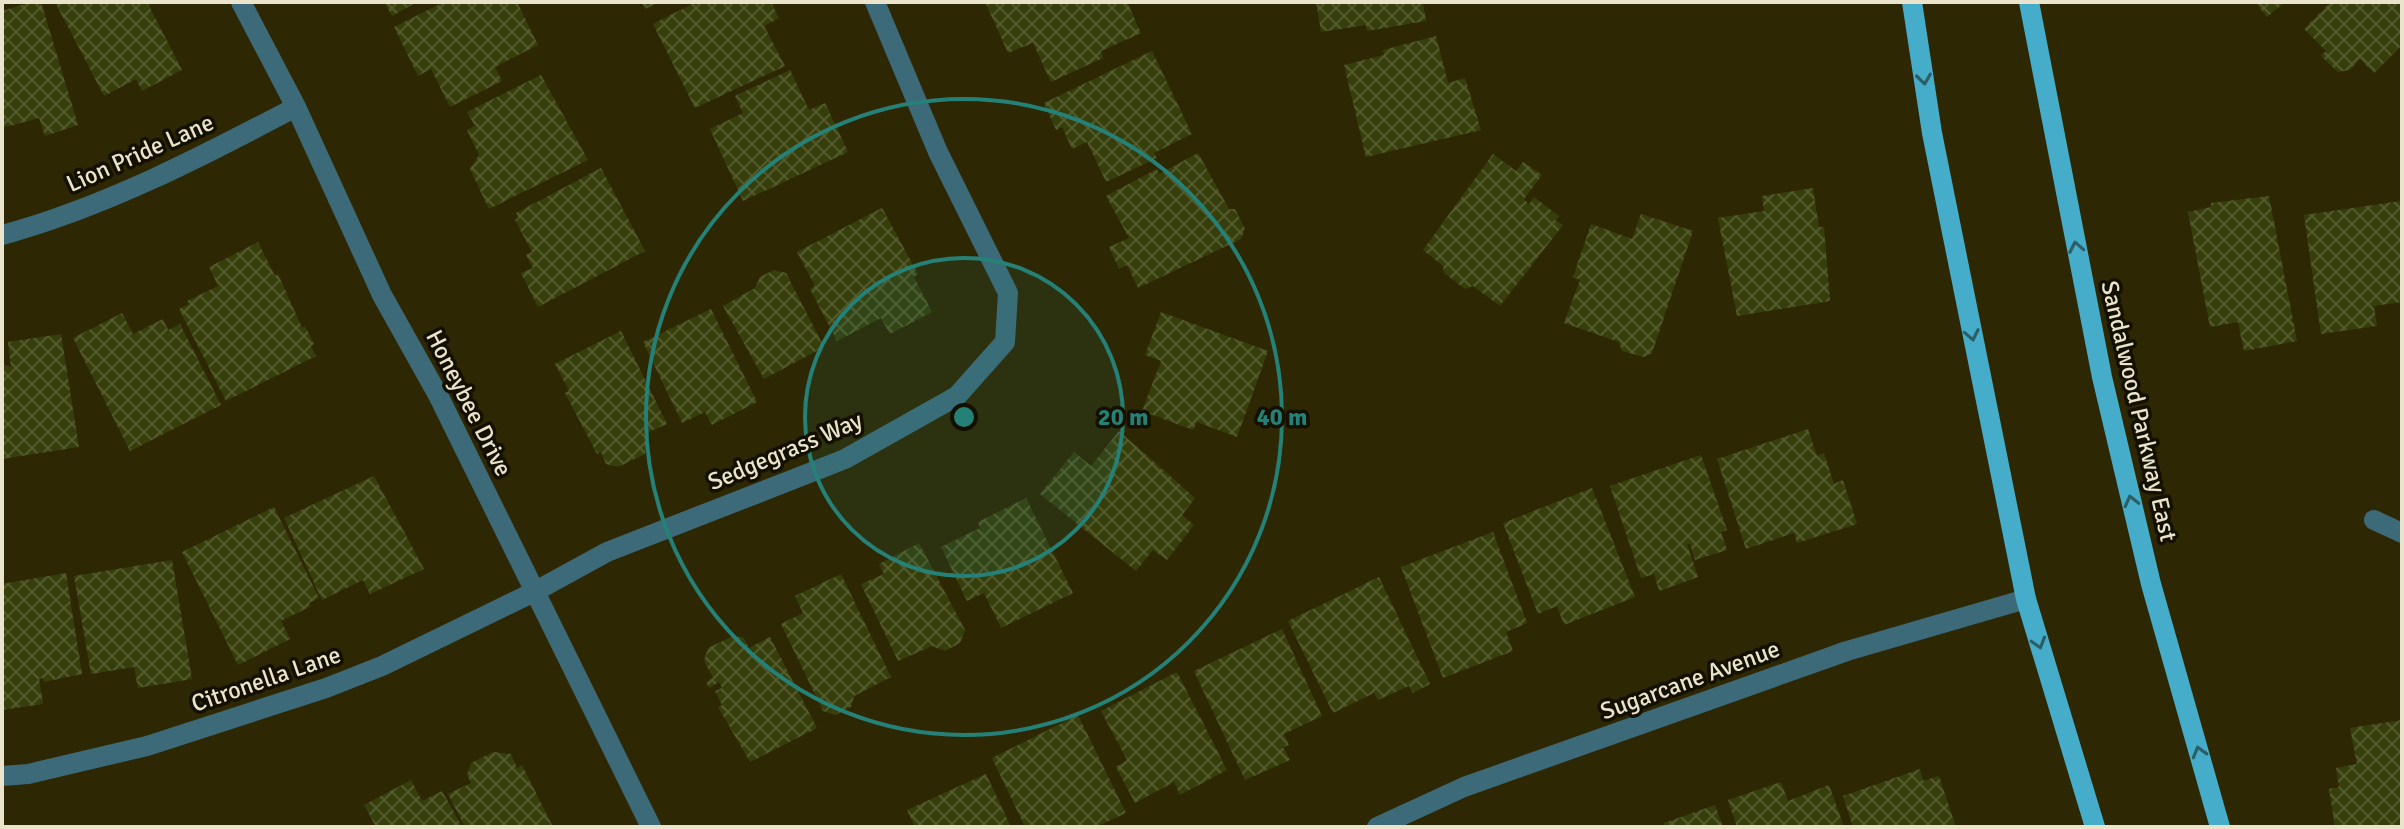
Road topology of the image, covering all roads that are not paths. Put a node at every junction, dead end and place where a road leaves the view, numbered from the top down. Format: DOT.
graph roads {
  1 [pos="241,2"];
  2 [pos="875,2"];
  3 [pos="1912,2"];
  4 [pos="2029,2"];
  5 [pos="296,107"];
  6 [pos="2,235"];
  7 [pos="2374,520"];
  8 [pos="2402,533"];
  9 [pos="534,592"];
  10 [pos="2026,599"];
  11 [pos="2,776"];
  12 [pos="651,827"];
  13 [pos="1377,827"];
  14 [pos="2095,827"];
  15 [pos="2220,827"];
  1 -- 5 [label="street, Honeybee Drive"];
  2 -- 9 [label="street, Sedgegrass Way"];
  3 -- 10 [label="main road, one-way"];
  15 -- 4 [label="main road, Sandalwood Parkway East, one-way"];
  5 -- 6 [label="street, Lion Pride Lane"];
  5 -- 9 [label="street, Honeybee Drive"];
  7 -- 8 [label="street"];
  9 -- 11 [label="street, Citronella Lane"];
  9 -- 12 [label="street, Honeybee Drive"];
  10 -- 13 [label="street, Sugarcane Avenue"];
  10 -- 14 [label="main road, one-way"];
}
